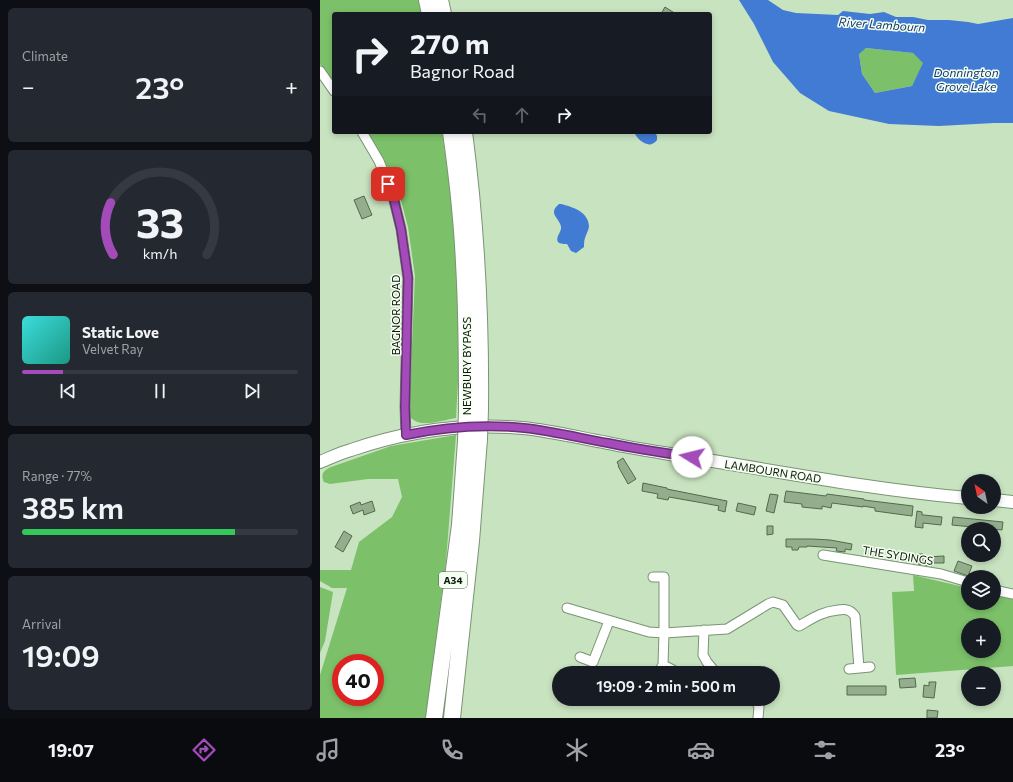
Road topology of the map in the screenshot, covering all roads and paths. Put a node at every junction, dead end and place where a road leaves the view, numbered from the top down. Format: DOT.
graph roads {
  1 [pos="427,0"];
  2 [pos="440,0"];
  3 [pos="430,12"];
  4 [pos="443,12"];
  5 [pos="320,71"];
  6 [pos="332,88"];
  7 [pos="363,134"];
  8 [pos="451,134"];
  9 [pos="464,134"];
  10 [pos="473,410"];
  11 [pos="406,435"];
  12 [pos="472,440"];
  13 [pos="320,462"];
  14 [pos="961,497"];
  15 [pos="1001,501"];
  16 [pos="1013,502"];
  17 [pos="823,555"];
  18 [pos="653,577"];
  19 [pos="961,580"];
  20 [pos="1001,591"];
  21 [pos="1013,594"];
  22 [pos="567,608"];
  23 [pos="609,621"];
  24 [pos="704,630"];
  25 [pos="664,633"];
  26 [pos="580,657"];
  27 [pos="663,665"];
  28 [pos="710,666"];
  29 [pos="870,667"];
  30 [pos="859,668"];
  31 [pos="849,669"];
  32 [pos="456,682"];
  33 [pos="758,706"];
  34 [pos="434,718"];
  35 [pos="452,718"];
  36 [pos="458,718"];
  37 [pos="758,718"];
  1 -- 3 [label="highway"];
  2 -- 4 [label="highway"];
  5 -- 6 [label="street"];
  7 -- 11 [label="street, BAGNOR ROAD"];
  8 -- 10 [label="highway, NEWBURY BYPASS / A34"];
  9 -- 10 [label="highway, NEWBURY BYPASS / A34"];
  10 -- 12 [label="highway, NEWBURY BYPASS / A34, bridge"];
  11 -- 13 [label="street, LAMBOURN ROAD"];
  11 -- 14 [label="street, LAMBOURN ROAD"];
  12 -- 32 [label="highway, NEWBURY BYPASS / A34"];
  12 -- 34 [label="highway, NEWBURY BYPASS / A34"];
  15 -- 16 [label="street"];
  17 -- 19 [label="street, THE SYDINGS"];
  18 -- 25 [label="street"];
  20 -- 21 [label="street"];
  22 -- 23 [label="street"];
  23 -- 25 [label="street"];
  23 -- 26 [label="street"];
  24 -- 25 [label="street"];
  24 -- 28 [label="street"];
  24 -- 30 [label="street"];
  25 -- 27 [label="street"];
  29 -- 30 [label="street"];
  30 -- 31 [label="street"];
  32 -- 35 [label="highway, NEWBURY BYPASS / A34"];
  32 -- 36 [label="highway"];
  33 -- 37 [label="street"];
}
